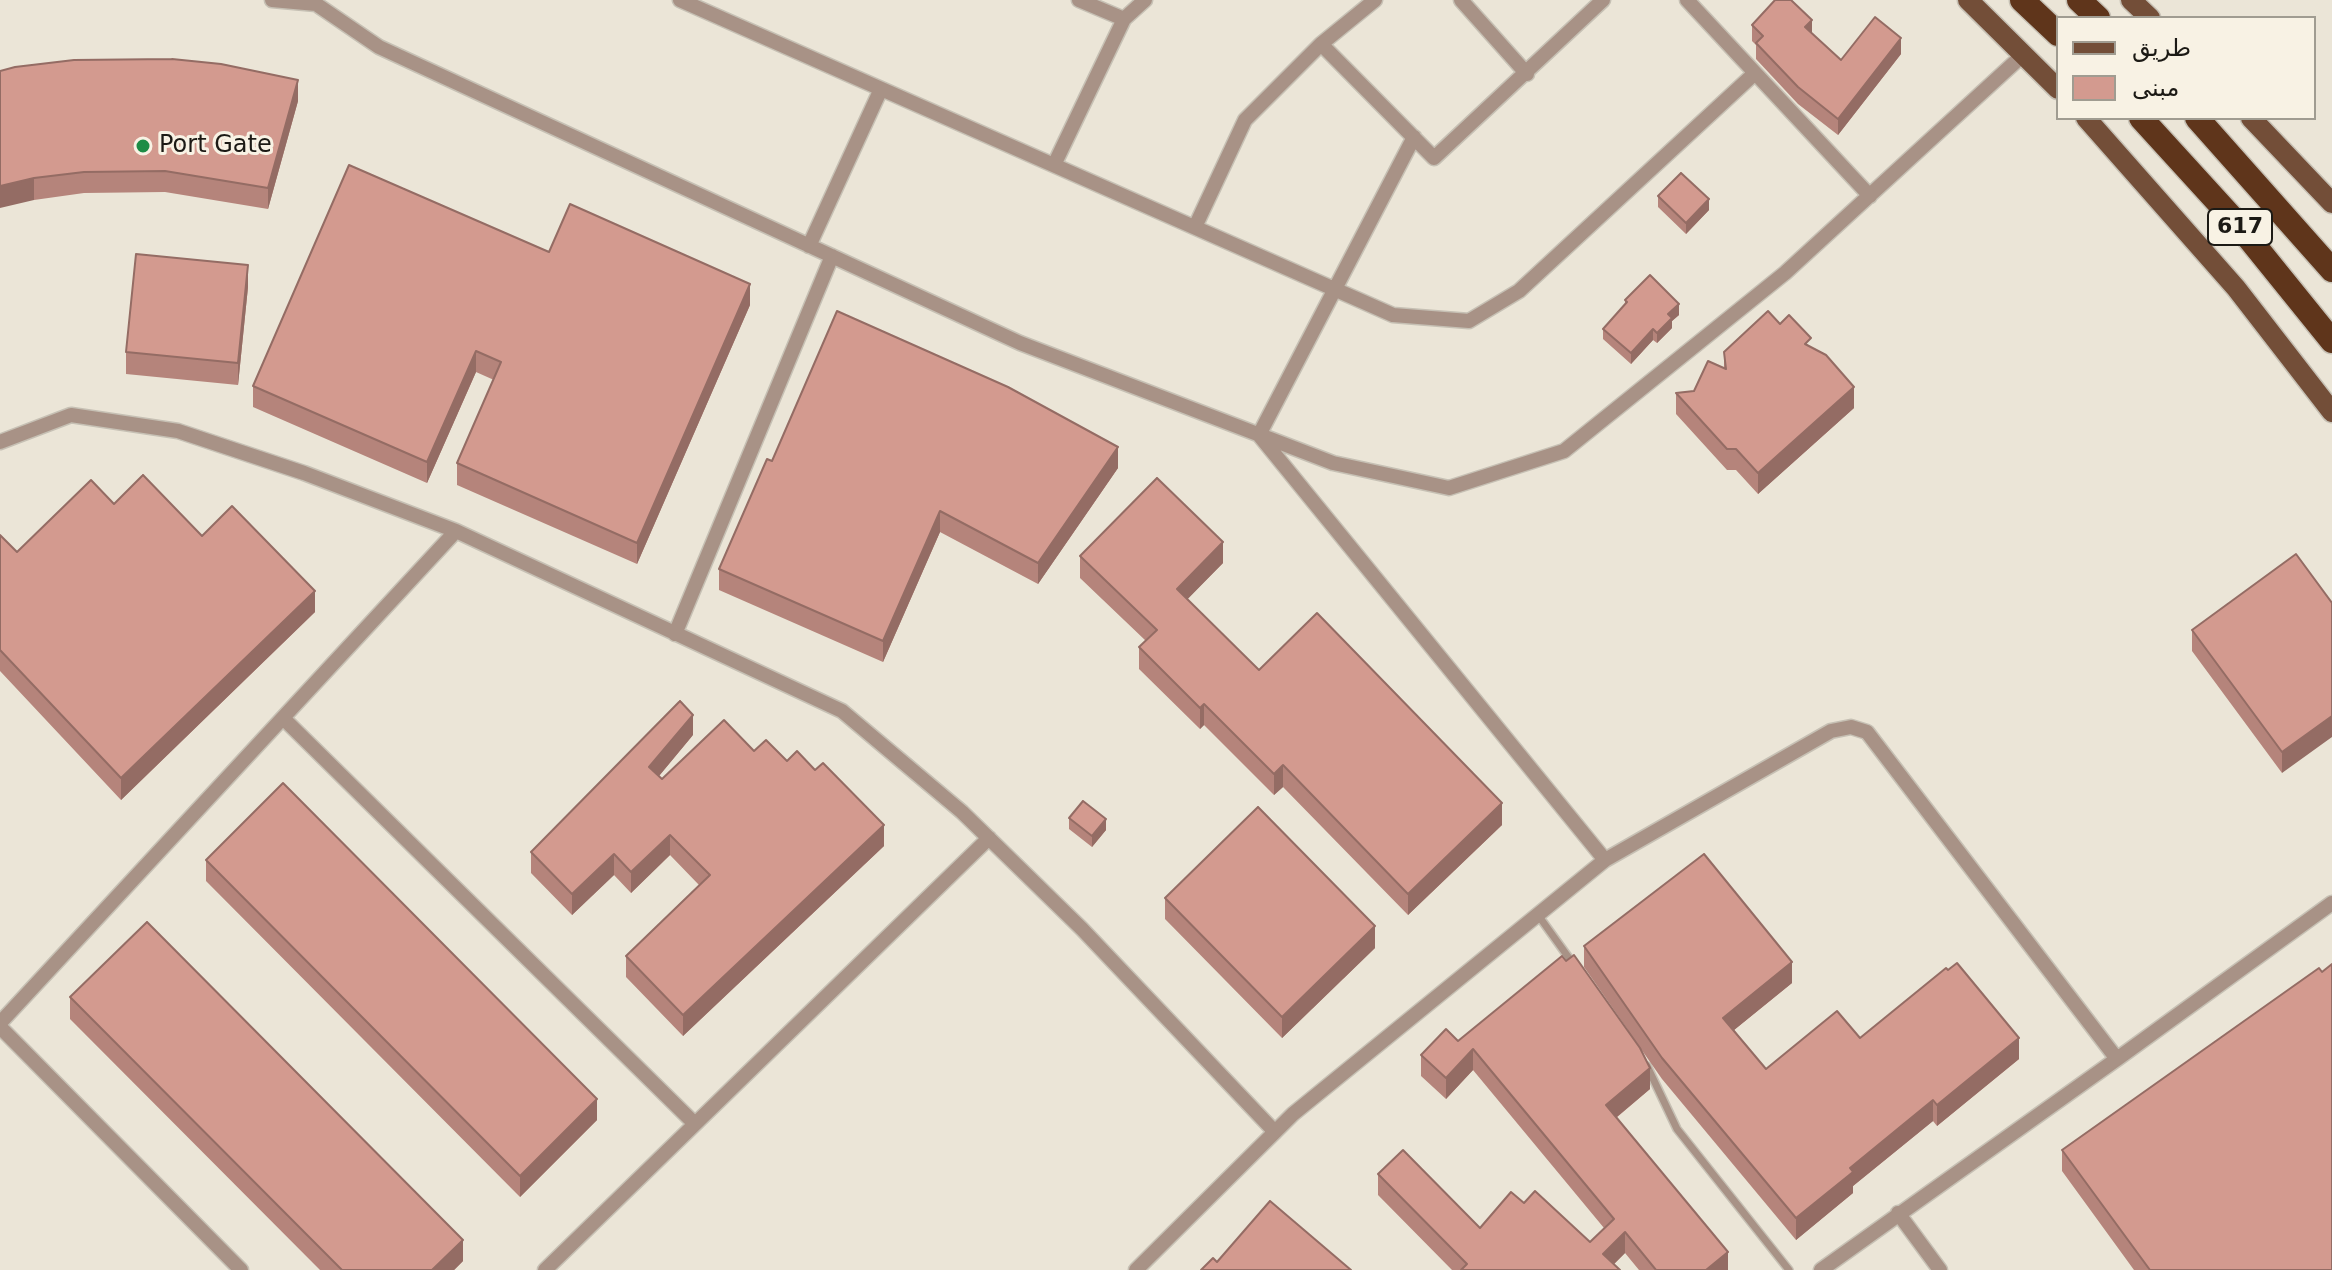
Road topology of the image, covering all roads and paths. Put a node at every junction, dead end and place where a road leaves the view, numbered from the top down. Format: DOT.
graph roads {
  1 [pos="272,0"];
  2 [pos="680,0"];
  3 [pos="1079,0"];
  4 [pos="1145,0"];
  5 [pos="1375,0"];
  6 [pos="1461,0"];
  7 [pos="1603,0"];
  8 [pos="1687,0"];
  9 [pos="1968,0"];
  10 [pos="2022,0"];
  11 [pos="2079,0"];
  12 [pos="2131,0"];
  13 [pos="313,2"];
  14 [pos="2096,16"];
  15 [pos="2148,16"];
  16 [pos="1124,19"];
  17 [pos="2056,32"];
  18 [pos="1321,44"];
  19 [pos="2025,53"];
  20 [pos="1755,73"];
  21 [pos="1527,74"];
  22 [pos="2056,87"];
  23 [pos="881,89"];
  24 [pos="2088,120"];
  25 [pos="2143,120"];
  26 [pos="2199,120"];
  27 [pos="2253,120"];
  28 [pos="1414,137"];
  29 [pos="1054,165"];
  30 [pos="1870,196"];
  31 [pos="2332,203"];
  32 [pos="1195,227"];
  33 [pos="809,246"];
  34 [pos="832,256"];
  35 [pos="2332,270"];
  36 [pos="1335,289"];
  37 [pos="2332,344"];
  38 [pos="2332,412"];
  39 [pos="1259,435"];
  40 [pos="0,442"];
  41 [pos="456,531"];
  42 [pos="675,634"];
  43 [pos="283,718"];
  44 [pos="989,838"];
  45 [pos="1605,860"];
  46 [pos="2332,903"];
  47 [pos="1538,915"];
  48 [pos="1583,977"];
  49 [pos="0,1025"];
  50 [pos="1637,1052"];
  51 [pos="2117,1059"];
  52 [pos="695,1124"];
  53 [pos="1275,1132"];
  54 [pos="1898,1213"];
  55 [pos="241,1270"];
  56 [pos="545,1270"];
  57 [pos="1136,1270"];
  58 [pos="1789,1270"];
  59 [pos="1821,1270"];
  60 [pos="1940,1270"];
  1 -- 13 [label="street"];
  2 -- 23 [label="street"];
  3 -- 16 [label="street"];
  4 -- 16 [label="street"];
  5 -- 18 [label="street"];
  6 -- 21 [label="street"];
  7 -- 21 [label="street"];
  8 -- 20 [label="street"];
  9 -- 19 [label="main road"];
  10 -- 17 [label="highway"];
  11 -- 14 [label="highway"];
  12 -- 15 [label="main road"];
  13 -- 33 [label="street"];
  16 -- 29 [label="street"];
  18 -- 28 [label="street"];
  18 -- 32 [label="street"];
  19 -- 22 [label="main road"];
  19 -- 30 [label="street"];
  20 -- 30 [label="street"];
  20 -- 36 [label="street"];
  21 -- 28 [label="street"];
  23 -- 29 [label="street"];
  23 -- 33 [label="street"];
  24 -- 38 [label="main road"];
  25 -- 37 [label="highway, 617"];
  26 -- 35 [label="highway, 617"];
  27 -- 31 [label="main road"];
  28 -- 36 [label="street"];
  29 -- 32 [label="street"];
  30 -- 39 [label="street"];
  32 -- 36 [label="street"];
  33 -- 34 [label="street"];
  34 -- 39 [label="street"];
  34 -- 42 [label="street"];
  36 -- 39 [label="street"];
  39 -- 45 [label="street"];
  40 -- 41 [label="street"];
  41 -- 42 [label="street"];
  41 -- 43 [label="street"];
  42 -- 44 [label="street"];
  43 -- 49 [label="street"];
  43 -- 52 [label="street"];
  44 -- 52 [label="street"];
  44 -- 53 [label="street"];
  45 -- 47 [label="street"];
  45 -- 51 [label="street"];
  46 -- 51 [label="street"];
  47 -- 48 [label="lane"];
  47 -- 53 [label="street"];
  49 -- 55 [label="street"];
  50 -- 58 [label="lane"];
  51 -- 54 [label="street"];
  52 -- 56 [label="street"];
  53 -- 57 [label="street"];
  54 -- 59 [label="street"];
  54 -- 60 [label="street"];
}
